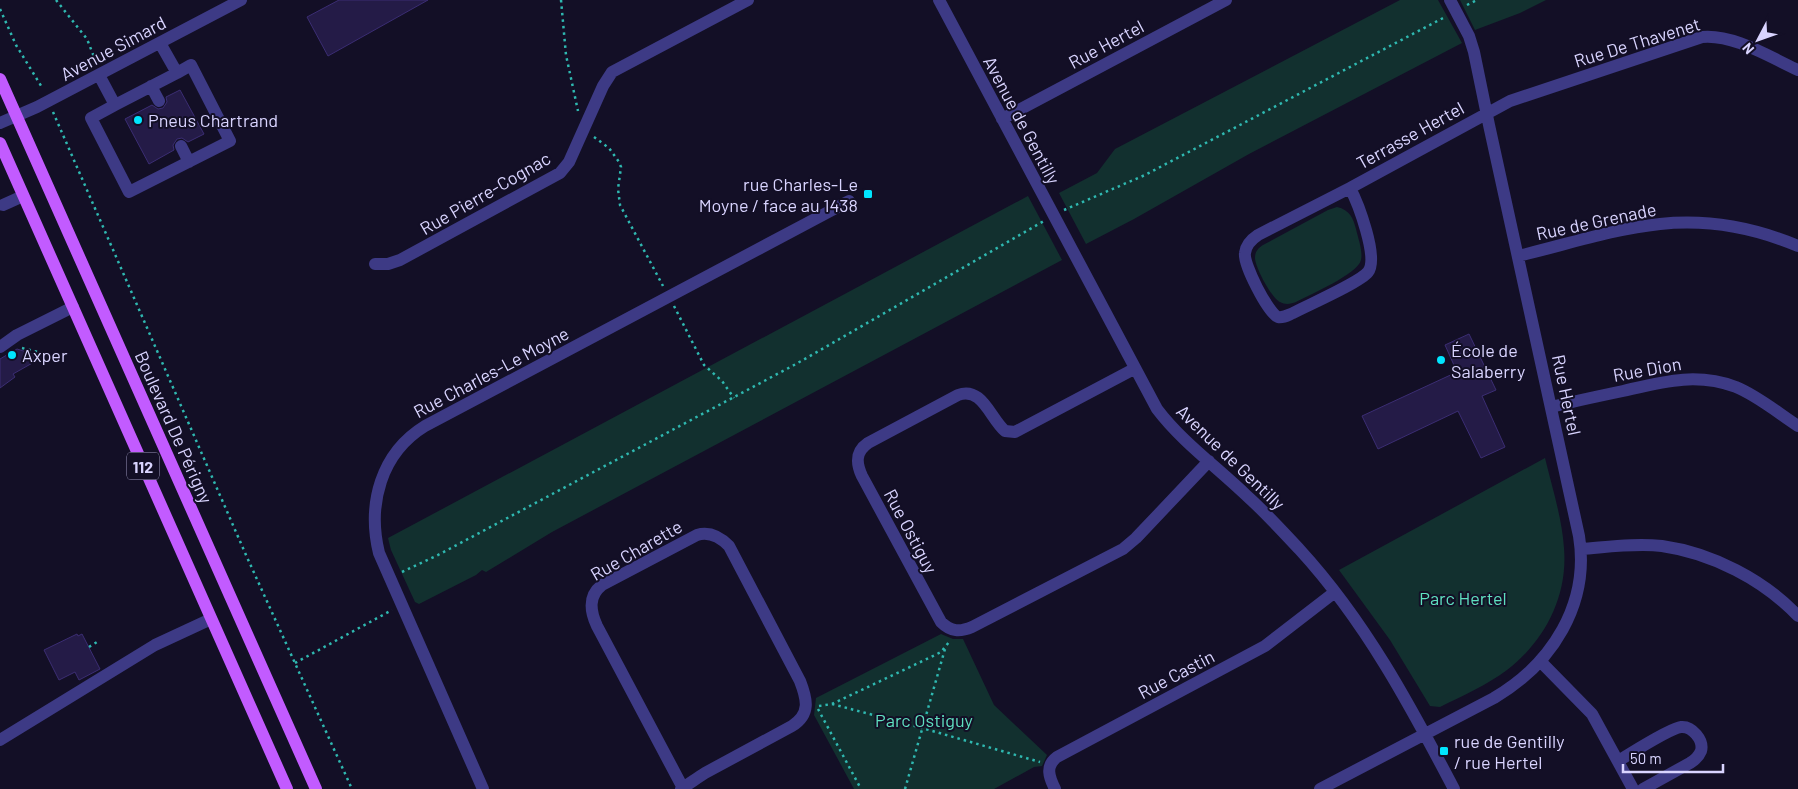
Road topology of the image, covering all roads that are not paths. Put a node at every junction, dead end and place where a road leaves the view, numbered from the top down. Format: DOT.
graph roads {
  1 [pos="241,0"];
  2 [pos="747,0"];
  3 [pos="939,0"];
  4 [pos="1226,0"];
  5 [pos="1450,0"];
  6 [pos="160,43"];
  7 [pos="1798,70"];
  8 [pos="177,73"];
  9 [pos="99,75"];
  10 [pos="0,79"];
  11 [pos="151,86"];
  12 [pos="159,101"];
  13 [pos="115,105"];
  14 [pos="1486,113"];
  15 [pos="16,116"];
  16 [pos="1002,119"];
  17 [pos="0,123"];
  18 [pos="0,143"];
  19 [pos="181,146"];
  20 [pos="189,162"];
  21 [pos="1350,188"];
  22 [pos="23,196"];
  23 [pos="849,201"];
  24 [pos="2,205"];
  25 [pos="1798,246"];
  26 [pos="1518,256"];
  27 [pos="376,264"];
  28 [pos="73,307"];
  29 [pos="0,347"];
  30 [pos="1134,369"];
  31 [pos="1551,407"];
  32 [pos="1798,426"];
  33 [pos="1209,461"];
  34 [pos="1582,550"];
  35 [pos="1335,592"];
  36 [pos="1798,616"];
  37 [pos="211,620"];
  38 [pos="1541,662"];
  39 [pos="1425,733"];
  40 [pos="0,740"];
  41 [pos="1618,761"];
  42 [pos="682,788"];
  43 [pos="287,789"];
  44 [pos="316,789"];
  45 [pos="483,789"];
  46 [pos="1055,789"];
  47 [pos="1320,789"];
  48 [pos="1454,789"];
  49 [pos="1633,789"];
  50 [pos="1643,789"];
  1 -- 6 [label="street, Avenue Simard"];
  2 -- 27 [label="street, Rue Pierre-Cognac"];
  3 -- 16 [label="street, Avenue de Gentilly"];
  4 -- 16 [label="street, Rue Hertel"];
  5 -- 14 [label="street, Rue Hertel"];
  6 -- 8 [label="street"];
  6 -- 9 [label="street, Avenue Simard"];
  7 -- 14 [label="street, Rue De Thavenet"];
  8 -- 11 [label="street"];
  8 -- 20 [label="street"];
  9 -- 13 [label="street"];
  9 -- 15 [label="street, Avenue Simard"];
  10 -- 15 [label="main road, Boulevard De Périgny / 112"];
  11 -- 12 [label="street"];
  11 -- 13 [label="street"];
  13 -- 20 [label="street"];
  14 -- 21 [label="street, Terrasse Hertel"];
  14 -- 26 [label="street, Rue Hertel"];
  15 -- 17 [label="street, Avenue Simard"];
  15 -- 44 [label="main road, Boulevard De Périgny / 112"];
  16 -- 30 [label="street, Avenue de Gentilly"];
  18 -- 22 [label="main road, 112"];
  19 -- 20 [label="street"];
  21 -- 21 [label="street, Terrasse Hertel"];
  22 -- 24 [label="street"];
  22 -- 28 [label="main road, 112"];
  23 -- 45 [label="street, Rue Charles-Le Moyne"];
  25 -- 26 [label="street, Rue de Grenade"];
  26 -- 31 [label="street, Rue Hertel"];
  28 -- 29 [label="street"];
  28 -- 37 [label="main road, 112"];
  30 -- 33 [label="street, Avenue de Gentilly"];
  30 -- 33 [label="street, Rue Ostiguy"];
  31 -- 32 [label="street, Rue Dion"];
  31 -- 34 [label="street, Rue Hertel"];
  33 -- 35 [label="street, Avenue de Gentilly"];
  34 -- 36 [label="street"];
  34 -- 38 [label="street, Rue Hertel"];
  35 -- 39 [label="street, Avenue de Gentilly"];
  35 -- 46 [label="street, Rue Castin"];
  37 -- 40 [label="street"];
  37 -- 43 [label="main road, 112"];
  38 -- 39 [label="street, Rue Hertel"];
  38 -- 41 [label="street"];
  39 -- 47 [label="street"];
  39 -- 48 [label="street, Avenue de Gentilly"];
  41 -- 49 [label="street"];
  41 -- 50 [label="street"];
  42 -- 42 [label="street, Rue Charette"];
}
